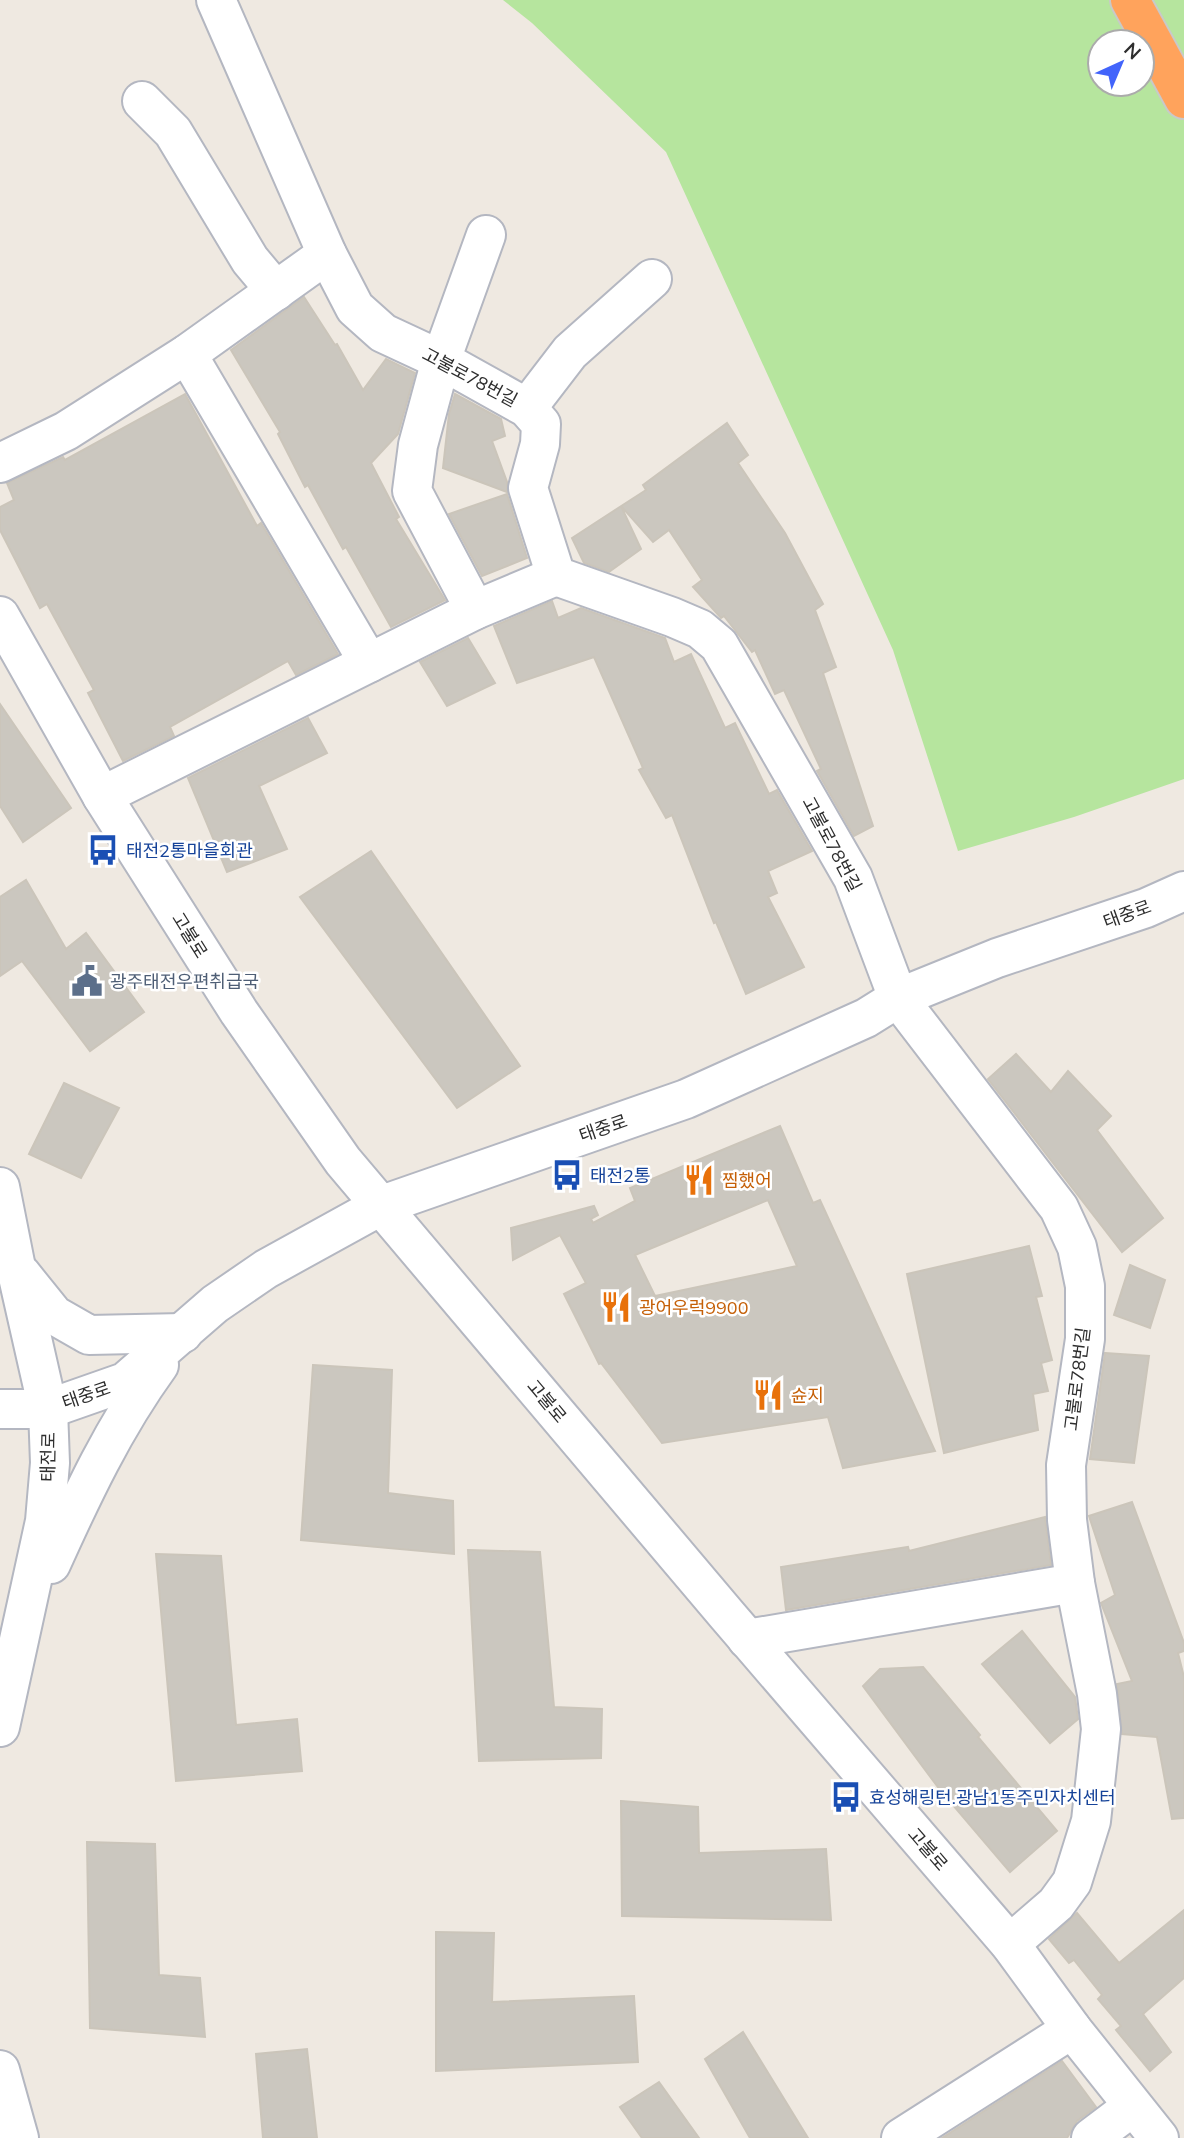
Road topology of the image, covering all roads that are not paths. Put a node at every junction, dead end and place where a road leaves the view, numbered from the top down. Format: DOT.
graph roads {
  1 [pos="216,0"];
  2 [pos="1130,0"];
  3 [pos="1184,99"];
  4 [pos="142,102"];
  5 [pos="486,235"];
  6 [pos="327,254"];
  7 [pos="652,279"];
  8 [pos="276,291"];
  9 [pos="187,354"];
  10 [pos="441,360"];
  11 [pos="527,408"];
  12 [pos="0,463"];
  13 [pos="556,576"];
  14 [pos="475,610"];
  15 [pos="0,616"];
  16 [pos="369,663"];
  17 [pos="102,796"];
  18 [pos="1184,891"];
  19 [pos="898,998"];
  20 [pos="0,1186"];
  21 [pos="382,1205"];
  22 [pos="16,1268"];
  23 [pos="183,1332"];
  24 [pos="0,1409"];
  25 [pos="48,1409"];
  26 [pos="1075,1583"];
  27 [pos="24,1623"];
  28 [pos="747,1639"];
  29 [pos="0,1727"];
  30 [pos="1010,1944"];
  31 [pos="1072,2029"];
  32 [pos="0,2070"];
  33 [pos="1132,2107"];
  34 [pos="19,2138"];
  35 [pos="901,2138"];
  36 [pos="1091,2138"];
  37 [pos="1159,2138"];
  1 -- 6 [label="street, 고불로78번길"];
  2 -- 3 [label="highway"];
  4 -- 8 [label="street"];
  5 -- 10 [label="street"];
  6 -- 8 [label="street"];
  6 -- 10 [label="street, 고불로78번길"];
  7 -- 11 [label="street"];
  8 -- 9 [label="street"];
  9 -- 12 [label="street"];
  9 -- 16 [label="street"];
  10 -- 11 [label="street, 고불로78번길"];
  10 -- 14 [label="street"];
  11 -- 13 [label="street, 고불로78번길"];
  13 -- 14 [label="street"];
  13 -- 19 [label="street, 고불로78번길"];
  14 -- 16 [label="street"];
  15 -- 17 [label="street, 고불로"];
  16 -- 17 [label="street"];
  17 -- 21 [label="street, 고불로"];
  18 -- 19 [label="street, 태중로"];
  19 -- 21 [label="street, 태중로"];
  19 -- 26 [label="street, 고불로78번길"];
  20 -- 22 [label="street, 태전로"];
  21 -- 23 [label="street, 태중로"];
  21 -- 28 [label="street, 고불로"];
  22 -- 23 [label="street"];
  22 -- 25 [label="street, 태전로"];
  23 -- 25 [label="street, 태중로"];
  23 -- 27 [label="street"];
  24 -- 25 [label="street, 태중로"];
  25 -- 27 [label="street, 태전로"];
  26 -- 28 [label="street"];
  26 -- 30 [label="street, 고불로78번길"];
  27 -- 29 [label="street, 태전로"];
  28 -- 30 [label="street, 고불로"];
  30 -- 31 [label="street, 고불로"];
  31 -- 33 [label="street, 고불로"];
  31 -- 35 [label="street"];
  32 -- 34 [label="street"];
  33 -- 36 [label="street"];
  33 -- 37 [label="street, 고불로"];
}
